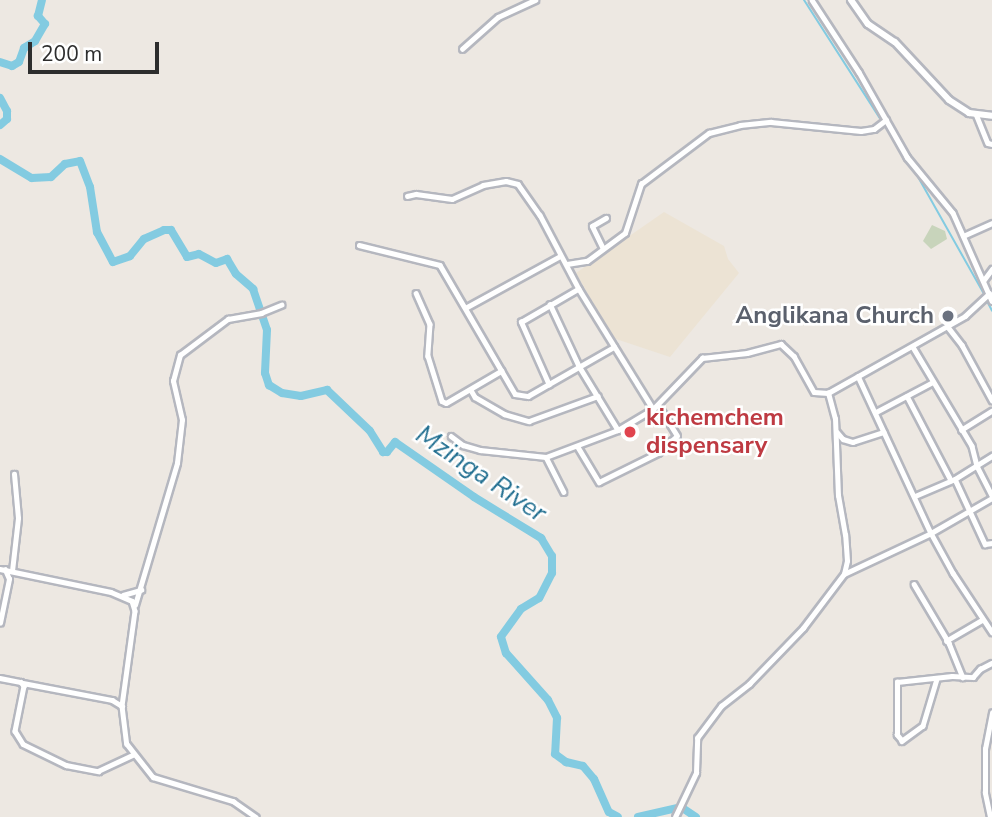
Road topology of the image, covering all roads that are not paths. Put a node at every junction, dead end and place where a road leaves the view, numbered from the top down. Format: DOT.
graph roads {
  1 [pos="535,0"];
  2 [pos="812,0"];
  3 [pos="851,0"];
  4 [pos="462,49"];
  5 [pos="976,114"];
  6 [pos="992,116"];
  7 [pos="886,120"];
  8 [pos="992,144"];
  9 [pos="407,196"];
  10 [pos="606,218"];
  11 [pos="992,223"];
  12 [pos="963,236"];
  13 [pos="359,245"];
  14 [pos="603,248"];
  15 [pos="560,256"];
  16 [pos="567,264"];
  17 [pos="992,270"];
  18 [pos="983,281"];
  19 [pos="579,289"];
  20 [pos="416,293"];
  21 [pos="989,294"];
  22 [pos="992,301"];
  23 [pos="550,304"];
  24 [pos="281,306"];
  25 [pos="467,307"];
  26 [pos="948,327"];
  27 [pos="614,347"];
  28 [pos="913,347"];
  29 [pos="579,366"];
  30 [pos="502,371"];
  31 [pos="858,376"];
  32 [pos="933,382"];
  33 [pos="550,385"];
  34 [pos="471,390"];
  35 [pos="828,393"];
  36 [pos="598,396"];
  37 [pos="907,396"];
  38 [pos="992,400"];
  39 [pos="656,407"];
  40 [pos="992,411"];
  41 [pos="876,412"];
  42 [pos="618,430"];
  43 [pos="961,430"];
  44 [pos="836,431"];
  45 [pos="883,432"];
  46 [pos="451,436"];
  47 [pos="578,447"];
  48 [pos="992,456"];
  49 [pos="546,457"];
  50 [pos="976,466"];
  51 [pos="14,474"];
  52 [pos="953,479"];
  53 [pos="564,492"];
  54 [pos="915,496"];
  55 [pos="992,497"];
  56 [pos="970,510"];
  57 [pos="931,533"];
  58 [pos="992,543"];
  59 [pos="3,569"];
  60 [pos="14,571"];
  61 [pos="844,574"];
  62 [pos="9,578"];
  63 [pos="914,584"];
  64 [pos="141,590"];
  65 [pos="122,595"];
  66 [pos="135,605"];
  67 [pos="982,620"];
  68 [pos="0,623"];
  69 [pos="992,632"];
  70 [pos="946,641"];
  71 [pos="992,663"];
  72 [pos="963,677"];
  73 [pos="0,678"];
  74 [pos="937,679"];
  75 [pos="23,683"];
  76 [pos="122,706"];
  77 [pos="992,713"];
  78 [pos="133,755"];
  79 [pos="256,817"];
  80 [pos="675,817"];
  81 [pos="990,817"];
  1 -- 4 [label="street"];
  2 -- 7 [label="street"];
  3 -- 5 [label="street"];
  5 -- 6 [label="street"];
  5 -- 8 [label="street"];
  7 -- 12 [label="street"];
  7 -- 14 [label="street"];
  9 -- 15 [label="street"];
  10 -- 14 [label="street"];
  11 -- 12 [label="street"];
  12 -- 18 [label="street"];
  13 -- 25 [label="street"];
  14 -- 16 [label="street"];
  15 -- 16 [label="street"];
  15 -- 25 [label="street"];
  16 -- 19 [label="street"];
  17 -- 18 [label="street"];
  18 -- 21 [label="street"];
  19 -- 23 [label="street"];
  19 -- 27 [label="street"];
  20 -- 34 [label="street"];
  21 -- 22 [label="street"];
  21 -- 26 [label="street"];
  23 -- 29 [label="street"];
  23 -- 33 [label="street"];
  24 -- 64 [label="street"];
  25 -- 30 [label="street"];
  26 -- 28 [label="street"];
  26 -- 38 [label="street"];
  27 -- 29 [label="street"];
  27 -- 39 [label="street"];
  28 -- 31 [label="street"];
  28 -- 32 [label="street"];
  29 -- 33 [label="street"];
  29 -- 36 [label="street"];
  30 -- 33 [label="street"];
  30 -- 34 [label="street"];
  31 -- 35 [label="street"];
  31 -- 41 [label="street"];
  32 -- 37 [label="street"];
  32 -- 43 [label="street"];
  34 -- 36 [label="street"];
  35 -- 39 [label="street"];
  35 -- 44 [label="street"];
  36 -- 42 [label="street"];
  37 -- 41 [label="street"];
  37 -- 52 [label="street"];
  39 -- 42 [label="street"];
  39 -- 47 [label="street"];
  40 -- 43 [label="street"];
  41 -- 45 [label="street"];
  42 -- 47 [label="street"];
  43 -- 50 [label="street"];
  44 -- 45 [label="street"];
  44 -- 61 [label="street"];
  45 -- 54 [label="street"];
  46 -- 49 [label="street"];
  47 -- 49 [label="street"];
  48 -- 50 [label="street"];
  49 -- 53 [label="street"];
  50 -- 52 [label="street"];
  50 -- 55 [label="street"];
  51 -- 60 [label="street"];
  52 -- 54 [label="street"];
  52 -- 56 [label="street"];
  54 -- 57 [label="street"];
  55 -- 56 [label="street"];
  56 -- 57 [label="street"];
  56 -- 58 [label="street"];
  57 -- 61 [label="street"];
  57 -- 67 [label="street"];
  59 -- 60 [label="street"];
  59 -- 62 [label="street"];
  60 -- 62 [label="street"];
  60 -- 65 [label="street"];
  61 -- 80 [label="street"];
  62 -- 68 [label="street"];
  63 -- 70 [label="street"];
  64 -- 65 [label="street"];
  64 -- 66 [label="street"];
  65 -- 66 [label="street"];
  66 -- 76 [label="street"];
  67 -- 69 [label="street"];
  67 -- 70 [label="street"];
  70 -- 72 [label="street"];
  71 -- 72 [label="street"];
  72 -- 74 [label="street"];
  73 -- 75 [label="street"];
  74 -- 74 [label="street"];
  75 -- 76 [label="street"];
  75 -- 78 [label="street"];
  76 -- 78 [label="street"];
  77 -- 81 [label="street"];
  78 -- 79 [label="street"];
}
